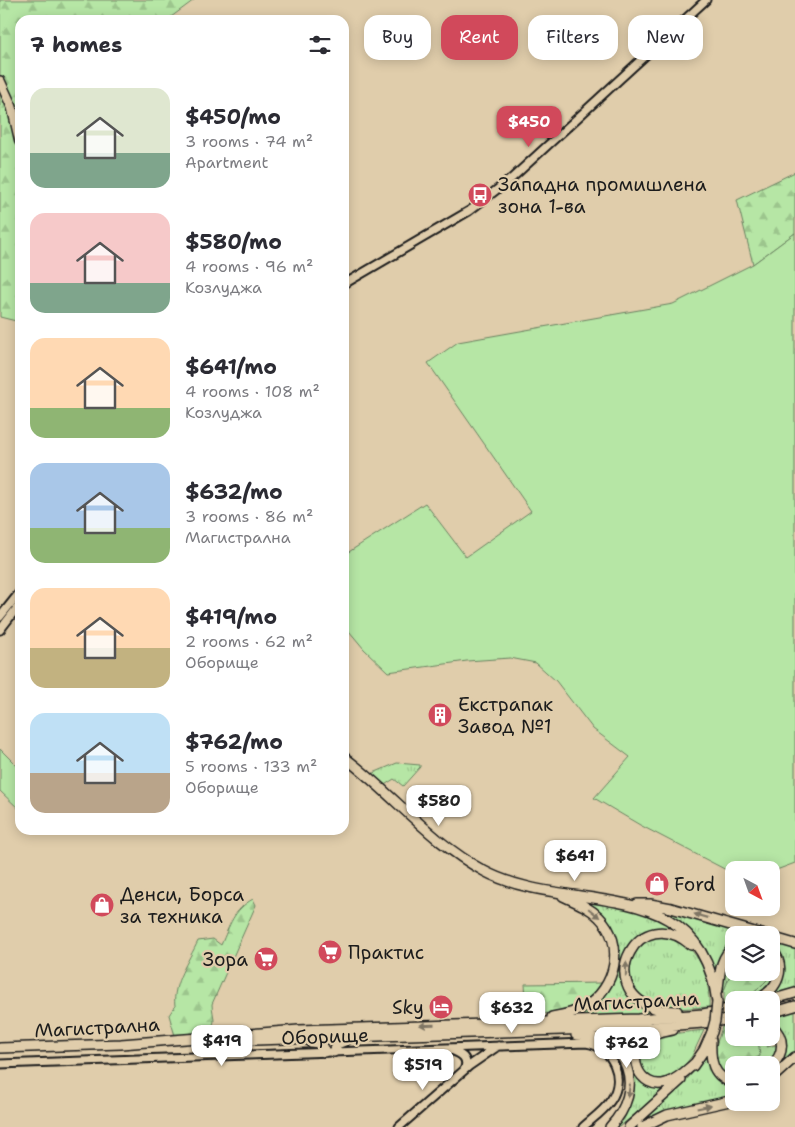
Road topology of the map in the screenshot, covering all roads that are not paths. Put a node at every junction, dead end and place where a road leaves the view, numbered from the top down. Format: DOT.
graph roads {
  1 [pos="706,0"];
  2 [pos="0,81"];
  3 [pos="15,120"];
  4 [pos="349,281"];
  5 [pos="15,598"];
  6 [pos="15,610"];
  7 [pos="0,617"];
  8 [pos="0,630"];
  9 [pos="349,761"];
  10 [pos="551,891"];
  11 [pos="665,911"];
  12 [pos="728,926"];
  13 [pos="780,940"];
  14 [pos="795,944"];
  15 [pos="725,955"];
  16 [pos="707,962"];
  17 [pos="777,981"];
  18 [pos="769,991"];
  19 [pos="795,993"];
  20 [pos="780,997"];
  21 [pos="718,1002"];
  22 [pos="795,1006"];
  23 [pos="780,1010"];
  24 [pos="725,1011"];
  25 [pos="703,1019"];
  26 [pos="725,1020"];
  27 [pos="493,1028"];
  28 [pos="712,1032"];
  29 [pos="359,1037"];
  30 [pos="780,1038"];
  31 [pos="280,1039"];
  32 [pos="121,1044"];
  33 [pos="498,1046"];
  34 [pos="0,1048"];
  35 [pos="443,1048"];
  36 [pos="324,1052"];
  37 [pos="334,1052"];
  38 [pos="780,1056"];
  39 [pos="795,1056"];
  40 [pos="695,1063"];
  41 [pos="0,1064"];
  42 [pos="780,1070"];
  43 [pos="462,1072"];
  44 [pos="725,1078"];
  45 [pos="725,1102"];
  46 [pos="647,1110"];
  47 [pos="399,1127"];
  48 [pos="583,1127"];
  49 [pos="610,1127"];
  50 [pos="624,1127"];
  51 [pos="629,1127"];
  52 [pos="642,1127"];
  1 -- 4 [label="street"];
  2 -- 3 [label="main road"];
  5 -- 7 [label="street"];
  6 -- 8 [label="street"];
  9 -- 10 [label="main road"];
  10 -- 11 [label="main road"];
  10 -- 27 [label="main road, one-way"];
  12 -- 11 [label="main road, one-way"];
  11 -- 16 [label="main road"];
  13 -- 14 [label="main road"];
  15 -- 21 [label="main road"];
  16 -- 21 [label="main road"];
  25 -- 16 [label="main road, one-way"];
  17 -- 18 [label="main road"];
  19 -- 20 [label="main road"];
  21 -- 28 [label="main road, bridge"];
  22 -- 23 [label="main road"];
  24 -- 25 [label="main road, Магистрална"];
  25 -- 26 [label="main road"];
  25 -- 27 [label="main road"];
  25 -- 40 [label="main road"];
  27 -- 29 [label="main road"];
  27 -- 32 [label="main road, Магистрална, one-way"];
  27 -- 49 [label="main road, one-way"];
  28 -- 40 [label="main road"];
  28 -- 44 [label="main road"];
  29 -- 31 [label="main road"];
  29 -- 37 [label="main road"];
  30 -- 38 [label="main road"];
  31 -- 32 [label="main road"];
  31 -- 36 [label="main road"];
  32 -- 34 [label="main road, Магистрална"];
  33 -- 35 [label="street, Оборище"];
  33 -- 43 [label="street"];
  33 -- 48 [label="street, Оборище"];
  35 -- 37 [label="street, Оборище"];
  35 -- 43 [label="street"];
  36 -- 37 [label="street, Оборище"];
  36 -- 41 [label="street, Оборище"];
  39 -- 42 [label="main road"];
  40 -- 46 [label="main road"];
  43 -- 47 [label="street"];
  52 -- 45 [label="main road, one-way"];
  46 -- 50 [label="main road"];
  46 -- 51 [label="main road"];
}
